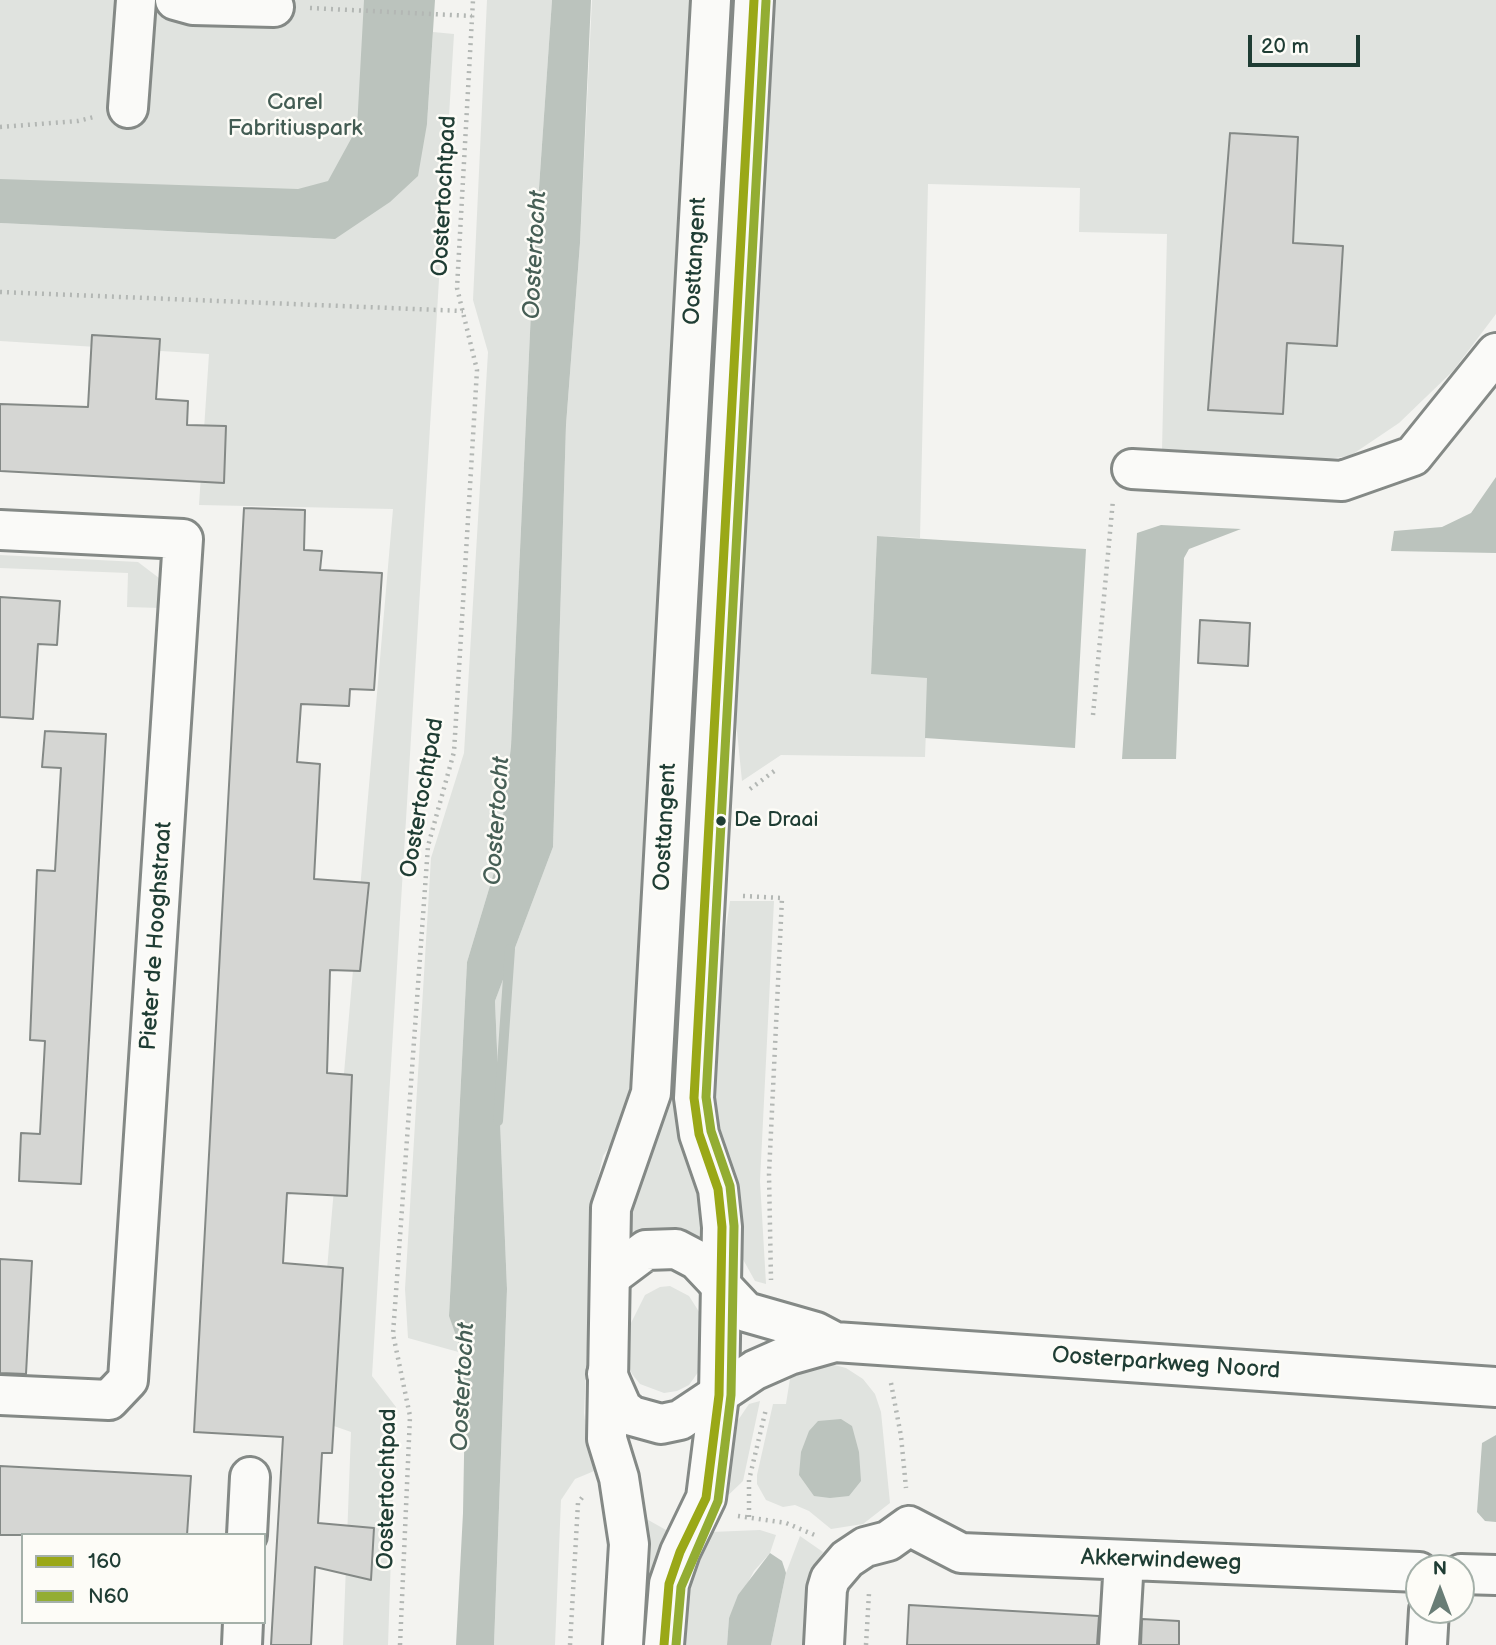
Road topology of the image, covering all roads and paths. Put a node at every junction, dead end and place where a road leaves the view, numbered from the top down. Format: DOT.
graph roads {
  1 [pos="136,0"];
  2 [pos="175,0"];
  3 [pos="473,0"];
  4 [pos="711,0"];
  5 [pos="754,0"];
  6 [pos="274,7"];
  7 [pos="352,9"];
  8 [pos="472,16"];
  9 [pos="128,108"];
  10 [pos="0,127"];
  11 [pos="0,292"];
  12 [pos="463,311"];
  13 [pos="1496,353"];
  14 [pos="1123,482"];
  15 [pos="0,530"];
  16 [pos="1093,715"];
  17 [pos="778,769"];
  18 [pos="741,794"];
  19 [pos="736,895"];
  20 [pos="610,1277"];
  21 [pos="771,1285"];
  22 [pos="722,1289"];
  23 [pos="835,1342"];
  24 [pos="883,1344"];
  25 [pos="607,1374"];
  26 [pos="1496,1387"];
  27 [pos="0,1395"];
  28 [pos="719,1395"];
  29 [pos="768,1398"];
  30 [pos="250,1477"];
  31 [pos="620,1478"];
  32 [pos="700,1514"];
  33 [pos="749,1517"];
  34 [pos="909,1526"];
  35 [pos="247,1533"];
  36 [pos="847,1559"];
  37 [pos="1124,1560"];
  38 [pos="1405,1571"];
  39 [pos="1475,1574"];
  40 [pos="1496,1575"];
  41 [pos="243,1624"];
  42 [pos="1428,1624"];
  43 [pos="242,1645"];
  44 [pos="400,1645"];
  45 [pos="570,1645"];
  46 [pos="623,1645"];
  47 [pos="664,1645"];
  48 [pos="824,1645"];
  49 [pos="866,1645"];
  50 [pos="1119,1645"];
  51 [pos="1427,1645"];
  1 -- 9 [label="street"];
  2 -- 6 [label="street"];
  3 -- 8 [label="path, Oostertochtpad"];
  4 -- 20 [label="street, Oosttangent"];
  5 -- 22 [label="street, Oosttangent"];
  7 -- 8 [label="path"];
  8 -- 12 [label="path, Oostertochtpad"];
  9 -- 10 [label="path"];
  11 -- 12 [label="path"];
  12 -- 44 [label="path, Oostertochtpad"];
  13 -- 14 [label="street"];
  14 -- 16 [label="path"];
  15 -- 27 [label="street, Pieter de Hooghstraat"];
  17 -- 18 [label="path"];
  19 -- 21 [label="path"];
  20 -- 22 [label="street, Oosterparkweg Noord"];
  20 -- 25 [label="street, Oosttangent"];
  22 -- 23 [label="street, Oosterparkweg Noord"];
  22 -- 28 [label="street, Oosttangent"];
  23 -- 24 [label="street, Oosterparkweg Noord"];
  23 -- 28 [label="street, Oosterparkweg Noord"];
  24 -- 26 [label="street, Oosterparkweg Noord"];
  24 -- 34 [label="path"];
  25 -- 28 [label="street, Oosterparkweg Noord"];
  25 -- 31 [label="street, Oosttangent"];
  28 -- 32 [label="street, Oosttangent"];
  29 -- 33 [label="path"];
  30 -- 35 [label="street"];
  31 -- 45 [label="path"];
  31 -- 46 [label="street, Oosttangent"];
  32 -- 33 [label="path"];
  32 -- 47 [label="street, Oosttangent"];
  33 -- 36 [label="path"];
  34 -- 36 [label="street"];
  34 -- 37 [label="street, Akkerwindeweg"];
  36 -- 48 [label="street"];
  36 -- 49 [label="path"];
  37 -- 38 [label="street, Akkerwindeweg"];
  37 -- 50 [label="street"];
  39 -- 40 [label="street"];
  41 -- 43 [label="street"];
  42 -- 51 [label="street"];
}
